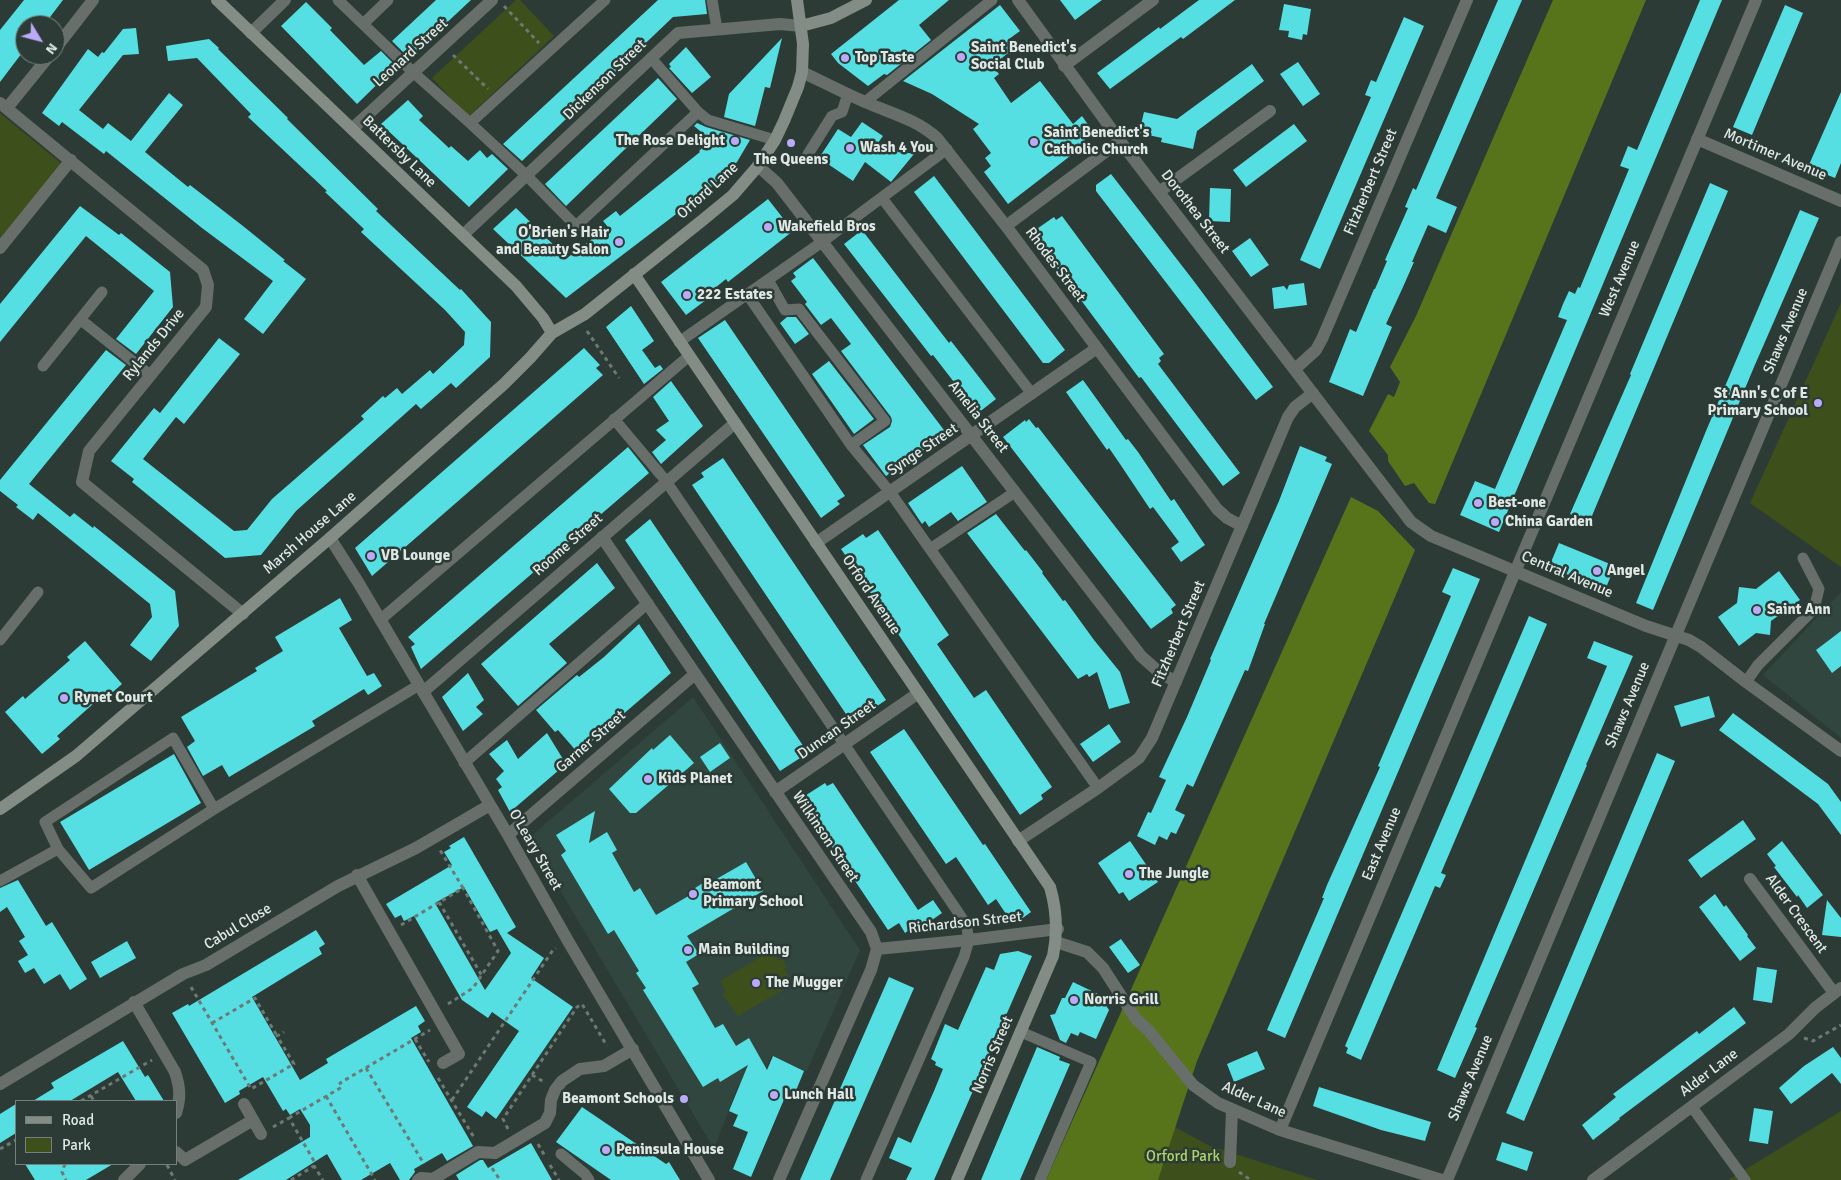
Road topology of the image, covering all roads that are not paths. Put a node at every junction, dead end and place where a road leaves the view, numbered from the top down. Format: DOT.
graph roads {
  1 [pos="93,0"];
  2 [pos="217,0"];
  3 [pos="284,0"];
  4 [pos="338,0"];
  5 [pos="388,0"];
  6 [pos="492,0"];
  7 [pos="605,0"];
  8 [pos="712,0"];
  9 [pos="797,0"];
  10 [pos="866,0"];
  11 [pos="992,0"];
  12 [pos="1018,0"];
  13 [pos="1152,0"];
  14 [pos="1467,0"];
  15 [pos="1756,0"];
  16 [pos="363,24"];
  17 [pos="801,26"];
  18 [pos="717,28"];
  19 [pos="251,33"];
  20 [pos="65,36"];
  21 [pos="651,58"];
  22 [pos="41,65"];
  23 [pos="1064,66"];
  24 [pos="802,72"];
  25 [pos="414,74"];
  26 [pos="848,94"];
  27 [pos="865,102"];
  28 [pos="3,105"];
  29 [pos="1270,111"];
  30 [pos="698,112"];
  31 [pos="470,123"];
  32 [pos="352,129"];
  33 [pos="1697,139"];
  34 [pos="775,140"];
  35 [pos="1120,141"];
  36 [pos="947,149"];
  37 [pos="805,159"];
  38 [pos="71,160"];
  39 [pos="758,166"];
  40 [pos="527,176"];
  41 [pos="1159,192"];
  42 [pos="882,198"];
  43 [pos="1841,201"];
  44 [pos="1006,226"];
  45 [pos="463,235"];
  46 [pos="822,242"];
  47 [pos="1841,242"];
  48 [pos="0,248"];
  49 [pos="634,274"];
  50 [pos="768,280"];
  51 [pos="102,292"];
  52 [pos="747,294"];
  53 [pos="81,320"];
  54 [pos="552,333"];
  55 [pos="680,342"];
  56 [pos="1097,348"];
  57 [pos="689,356"];
  58 [pos="43,366"];
  59 [pos="1295,369"];
  60 [pos="150,375"];
  61 [pos="1313,393"];
  62 [pos="1032,394"];
  63 [pos="614,419"];
  64 [pos="734,423"];
  65 [pos="972,436"];
  66 [pos="851,445"];
  67 [pos="666,482"];
  68 [pos="890,492"];
  69 [pos="1015,492"];
  70 [pos="1242,526"];
  71 [pos="602,536"];
  72 [pos="330,538"];
  73 [pos="816,543"];
  74 [pos="930,549"];
  75 [pos="1803,558"];
  76 [pos="1515,570"];
  77 [pos="38,592"];
  78 [pos="648,604"];
  79 [pos="243,614"];
  80 [pos="380,620"];
  81 [pos="1675,635"];
  82 [pos="0,640"];
  83 [pos="695,674"];
  84 [pos="1176,682"];
  85 [pos="1746,682"];
  86 [pos="421,688"];
  87 [pos="918,694"];
  88 [pos="846,744"];
  89 [pos="1841,751"];
  90 [pos="464,762"];
  91 [pos="1098,788"];
  92 [pos="775,792"];
  93 [pos="490,805"];
  94 [pos="0,808"];
  95 [pos="214,809"];
  96 [pos="508,835"];
  97 [pos="1018,841"];
  98 [pos="58,849"];
  99 [pos="357,875"];
  100 [pos="1750,879"];
  101 [pos="0,881"];
  102 [pos="1057,936"];
  103 [pos="969,940"];
  104 [pos="877,949"];
  105 [pos="1838,990"];
  106 [pos="134,1002"];
  107 [pos="1021,1032"];
  108 [pos="632,1049"];
  109 [pos="438,1066"];
  110 [pos="0,1084"];
  111 [pos="244,1104"];
  112 [pos="178,1106"];
  113 [pos="1692,1107"];
  114 [pos="1232,1110"];
  115 [pos="253,1120"];
  116 [pos="1280,1130"];
  117 [pos="261,1134"];
  118 [pos="178,1154"];
  119 [pos="561,1154"];
  120 [pos="1230,1162"];
  121 [pos="139,1165"];
  122 [pos="433,1179"];
  123 [pos="124,1180"];
  124 [pos="418,1180"];
  125 [pos="589,1180"];
  126 [pos="709,1180"];
  127 [pos="779,1180"];
  128 [pos="866,1180"];
  129 [pos="957,1180"];
  130 [pos="1040,1180"];
  131 [pos="1442,1180"];
  132 [pos="1447,1180"];
  133 [pos="1593,1180"];
  134 [pos="1745,1180"];
  1 -- 20 [label="street"];
  2 -- 19 [label="street, Battersby Lane"];
  3 -- 19 [label="street"];
  4 -- 16 [label="lane"];
  5 -- 16 [label="lane"];
  6 -- 25 [label="street, Leonard Street"];
  7 -- 31 [label="lane"];
  8 -- 18 [label="lane"];
  9 -- 17 [label="street, Orford Lane"];
  10 -- 17 [label="street"];
  11 -- 27 [label="lane"];
  12 -- 23 [label="street, Dorothea Street"];
  13 -- 23 [label="street"];
  14 -- 59 [label="street, Fitzherbert Street"];
  15 -- 33 [label="street, West Avenue"];
  16 -- 25 [label="lane"];
  17 -- 18 [label="street, Dickenson Street"];
  17 -- 24 [label="street, Orford Lane"];
  18 -- 21 [label="street, Dickenson Street"];
  19 -- 32 [label="street, Battersby Lane"];
  21 -- 30 [label="lane"];
  21 -- 40 [label="street, Dickenson Street"];
  22 -- 28 [label="street"];
  23 -- 35 [label="street, Dorothea Street"];
  24 -- 26 [label="street, Rhodes Street"];
  24 -- 34 [label="street, Orford Lane"];
  25 -- 31 [label="lane"];
  25 -- 32 [label="street, Leonard Street"];
  26 -- 27 [label="street, Rhodes Street"];
  26 -- 37 [label="lane"];
  27 -- 36 [label="street, Rhodes Street"];
  28 -- 38 [label="street, Rylands Drive"];
  29 -- 41 [label="street"];
  30 -- 34 [label="lane"];
  30 -- 40 [label="lane"];
  31 -- 40 [label="lane"];
  32 -- 45 [label="street, Battersby Lane"];
  33 -- 43 [label="street, Mortimer Avenue"];
  33 -- 76 [label="street, West Avenue"];
  34 -- 39 [label="street, Orford Lane"];
  35 -- 41 [label="street, Dorothea Street"];
  35 -- 44 [label="street"];
  36 -- 42 [label="lane"];
  36 -- 44 [label="street, Rhodes Street"];
  38 -- 48 [label="street"];
  38 -- 60 [label="street, Rylands Drive"];
  39 -- 46 [label="street, Amelia Street"];
  39 -- 49 [label="street, Orford Lane"];
  40 -- 45 [label="street, Dickenson Street"];
  41 -- 59 [label="street, Dorothea Street"];
  42 -- 46 [label="lane"];
  42 -- 62 [label="lane"];
  44 -- 56 [label="street, Rhodes Street"];
  45 -- 54 [label="street, Battersby Lane"];
  46 -- 50 [label="lane"];
  46 -- 65 [label="street, Amelia Street"];
  47 -- 81 [label="street, Shaws Avenue"];
  49 -- 54 [label="street, Marsh House Lane"];
  49 -- 55 [label="street, Orford Avenue"];
  50 -- 52 [label="lane"];
  50 -- 66 [label="lane"];
  51 -- 53 [label="lane"];
  52 -- 55 [label="lane"];
  52 -- 66 [label="lane"];
  53 -- 58 [label="lane"];
  53 -- 60 [label="lane"];
  54 -- 72 [label="street, Marsh House Lane"];
  55 -- 57 [label="street, Orford Avenue"];
  56 -- 62 [label="street, Synge Street"];
  56 -- 70 [label="street, Rhodes Street"];
  57 -- 63 [label="lane"];
  57 -- 64 [label="street, Orford Avenue"];
  59 -- 61 [label="street, Dorothea Street"];
  60 -- 79 [label="street, Rylands Drive"];
  61 -- 70 [label="street, Fitzherbert Street"];
  61 -- 76 [label="street, Central Avenue"];
  62 -- 65 [label="street, Synge Street"];
  63 -- 67 [label="lane"];
  63 -- 80 [label="lane"];
  64 -- 67 [label="street, Roome Street"];
  64 -- 73 [label="street, Orford Avenue"];
  65 -- 68 [label="street, Synge Street"];
  65 -- 69 [label="street, Amelia Street"];
  66 -- 68 [label="lane"];
  67 -- 71 [label="street, Roome Street"];
  67 -- 88 [label="lane"];
  68 -- 73 [label="street, Synge Street"];
  68 -- 74 [label="lane"];
  69 -- 74 [label="lane"];
  69 -- 84 [label="street, Amelia Street"];
  70 -- 84 [label="street, Fitzherbert Street"];
  71 -- 78 [label="street, Wilkinson Street"];
  71 -- 86 [label="street, Roome Street"];
  72 -- 79 [label="street, Marsh House Lane"];
  72 -- 80 [label="street, O'Leary Street"];
  73 -- 87 [label="street, Orford Avenue"];
  74 -- 91 [label="lane"];
  75 -- 85 [label="lane"];
  76 -- 81 [label="street, Central Avenue"];
  76 -- 116 [label="street, East Avenue"];
  77 -- 82 [label="lane"];
  78 -- 83 [label="street, Wilkinson Street"];
  78 -- 90 [label="lane"];
  79 -- 94 [label="street, Marsh House Lane"];
  80 -- 86 [label="street, O'Leary Street"];
  81 -- 85 [label="street, Central Avenue"];
  81 -- 132 [label="street, Shaws Avenue"];
  83 -- 92 [label="street, Wilkinson Street"];
  83 -- 96 [label="street, Garner Street"];
  84 -- 91 [label="street, Fitzherbert Street"];
  85 -- 89 [label="street, Central Avenue"];
  86 -- 90 [label="street, O'Leary Street"];
  86 -- 95 [label="lane"];
  87 -- 88 [label="street, Duncan Street"];
  87 -- 97 [label="street, Orford Avenue"];
  88 -- 92 [label="street, Duncan Street"];
  88 -- 103 [label="lane"];
  90 -- 93 [label="street, O'Leary Street"];
  91 -- 97 [label="street, Fitzherbert Street"];
  92 -- 104 [label="street, Wilkinson Street"];
  93 -- 96 [label="street, O'Leary Street"];
  93 -- 99 [label="street, Cabul Close"];
  95 -- 98 [label="lane"];
  95 -- 98 [label="lane"];
  96 -- 108 [label="street, O'Leary Street"];
  97 -- 102 [label="street, Orford Avenue"];
  98 -- 101 [label="lane"];
  99 -- 106 [label="street, Cabul Close"];
  99 -- 109 [label="street"];
  100 -- 105 [label="street, Alder Crescent"];
  102 -- 103 [label="street, Richardson Street"];
  102 -- 107 [label="street, Norris Street"];
  102 -- 114 [label="street, Alder Lane"];
  103 -- 104 [label="street, Richardson Street"];
  103 -- 128 [label="lane"];
  104 -- 127 [label="street"];
  105 -- 113 [label="street, Alder Lane"];
  106 -- 110 [label="street, Cabul Close"];
  106 -- 112 [label="street"];
  107 -- 129 [label="street, Norris Street"];
  107 -- 130 [label="lane"];
  108 -- 122 [label="street"];
  108 -- 126 [label="street, O'Leary Street"];
  111 -- 115 [label="street"];
  113 -- 133 [label="street, Alder Lane"];
  113 -- 134 [label="lane"];
  114 -- 116 [label="street, Alder Lane"];
  114 -- 120 [label="street"];
  115 -- 117 [label="street"];
  115 -- 118 [label="street"];
  116 -- 131 [label="street, Alder Lane"];
  119 -- 125 [label="lane"];
  121 -- 123 [label="street"];
  122 -- 124 [label="street"];
}
